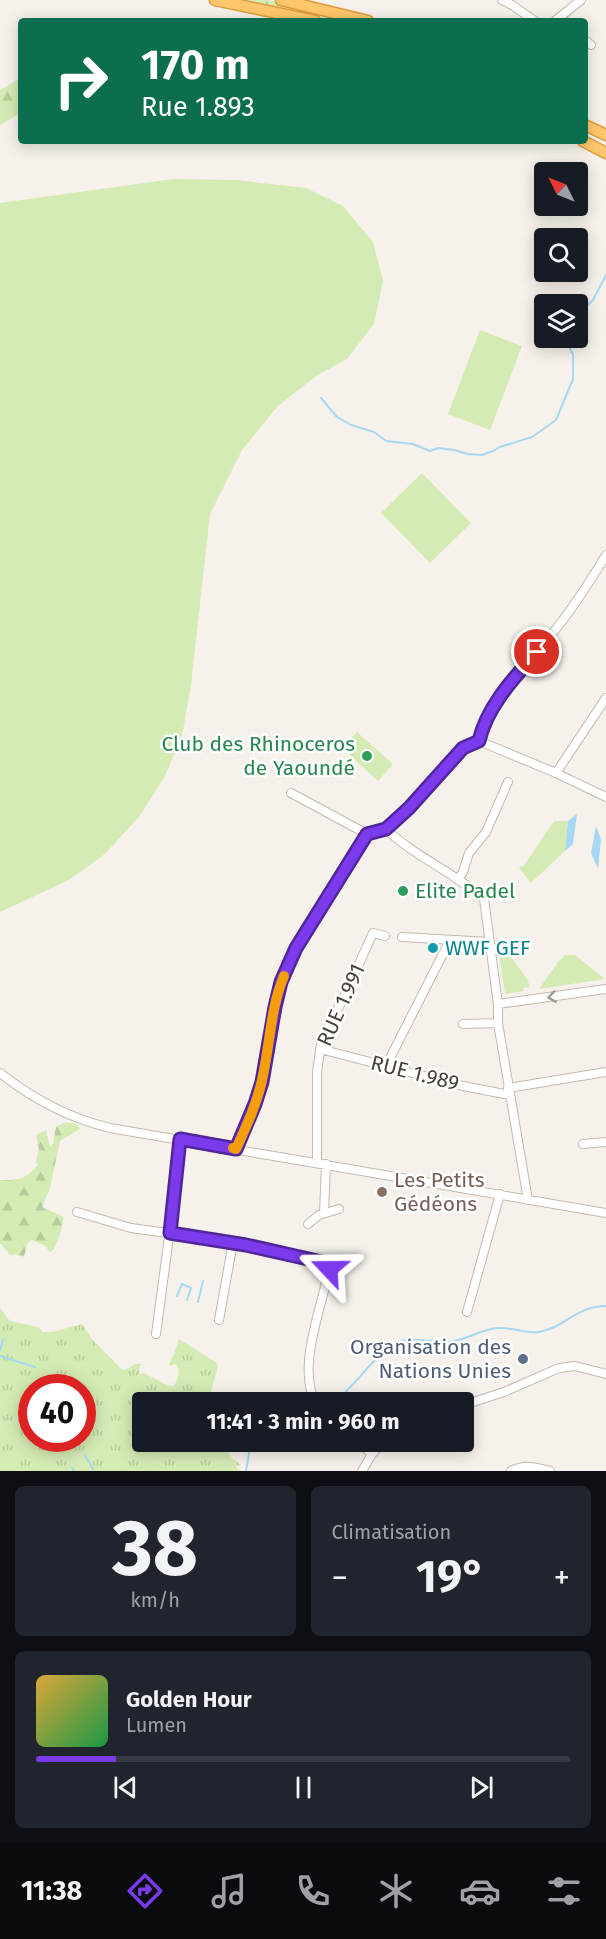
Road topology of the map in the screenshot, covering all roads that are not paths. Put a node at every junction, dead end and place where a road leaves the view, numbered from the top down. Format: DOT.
graph roads {
  1 [pos="215,0"];
  2 [pos="281,0"];
  3 [pos="502,0"];
  4 [pos="581,0"];
  5 [pos="301,18"];
  6 [pos="356,18"];
  7 [pos="531,18"];
  8 [pos="563,18"];
  9 [pos="588,126"];
  10 [pos="606,126"];
  11 [pos="606,135"];
  12 [pos="588,144"];
  13 [pos="606,153"];
  14 [pos="606,555"];
  15 [pos="606,698"];
  16 [pos="479,741"];
  17 [pos="556,773"];
  18 [pos="508,782"];
  19 [pos="291,793"];
  20 [pos="606,797"];
  21 [pos="386,829"];
  22 [pos="367,834"];
  23 [pos="458,880"];
  24 [pos="385,936"];
  25 [pos="402,938"];
  26 [pos="450,940"];
  27 [pos="490,942"];
  28 [pos="606,989"];
  29 [pos="498,1004"];
  30 [pos="498,1023"];
  31 [pos="463,1024"];
  32 [pos="320,1049"];
  33 [pos="386,1066"];
  34 [pos="606,1072"];
  35 [pos="0,1073"];
  36 [pos="509,1092"];
  37 [pos="180,1139"];
  38 [pos="606,1142"];
  39 [pos="583,1144"];
  40 [pos="236,1149"];
  41 [pos="317,1163"];
  42 [pos="326,1164"];
  43 [pos="500,1194"];
  44 [pos="528,1200"];
  45 [pos="339,1209"];
  46 [pos="77,1212"];
  47 [pos="324,1213"];
  48 [pos="606,1213"];
  49 [pos="308,1224"];
  50 [pos="170,1233"];
  51 [pos="232,1242"];
  52 [pos="467,1312"];
  53 [pos="219,1320"];
  54 [pos="156,1334"];
  55 [pos="606,1374"];
  56 [pos="311,1392"];
  57 [pos="474,1402"];
  58 [pos="370,1452"];
  59 [pos="372,1454"];
  60 [pos="362,1471"];
  61 [pos="511,1471"];
  62 [pos="550,1471"];
  1 -- 5 [label="highway"];
  2 -- 6 [label="highway"];
  3 -- 7 [label="street"];
  4 -- 8 [label="street"];
  9 -- 10 [label="street"];
  9 -- 11 [label="highway"];
  12 -- 13 [label="highway"];
  14 -- 16 [label="street"];
  15 -- 17 [label="street"];
  16 -- 17 [label="street"];
  16 -- 21 [label="street"];
  17 -- 20 [label="street"];
  18 -- 23 [label="street"];
  19 -- 22 [label="street"];
  21 -- 22 [label="street"];
  21 -- 23 [label="street"];
  22 -- 40 [label="street"];
  23 -- 27 [label="street"];
  24 -- 32 [label="street, RUE 1.991"];
  25 -- 26 [label="street"];
  26 -- 27 [label="street"];
  26 -- 33 [label="street"];
  27 -- 29 [label="street"];
  28 -- 29 [label="street, one-way"];
  29 -- 30 [label="street"];
  30 -- 31 [label="street"];
  30 -- 36 [label="street"];
  32 -- 33 [label="street, RUE 1.989"];
  32 -- 41 [label="street, RUE 1.991"];
  33 -- 36 [label="street, RUE 1.989"];
  34 -- 36 [label="street, RUE 1.989"];
  35 -- 37 [label="street"];
  36 -- 44 [label="street"];
  37 -- 40 [label="street"];
  37 -- 50 [label="street"];
  38 -- 39 [label="street"];
  40 -- 41 [label="street"];
  41 -- 42 [label="street"];
  42 -- 43 [label="street"];
  42 -- 47 [label="street"];
  43 -- 44 [label="street"];
  43 -- 52 [label="street"];
  44 -- 48 [label="street"];
  45 -- 47 [label="street"];
  46 -- 50 [label="street"];
  47 -- 49 [label="street"];
  50 -- 51 [label="street"];
  50 -- 54 [label="street"];
  51 -- 53 [label="street"];
  51 -- 56 [label="street"];
  55 -- 57 [label="street"];
  58 -- 59 [label="street"];
  59 -- 60 [label="street"];
  61 -- 62 [label="street"];
}
